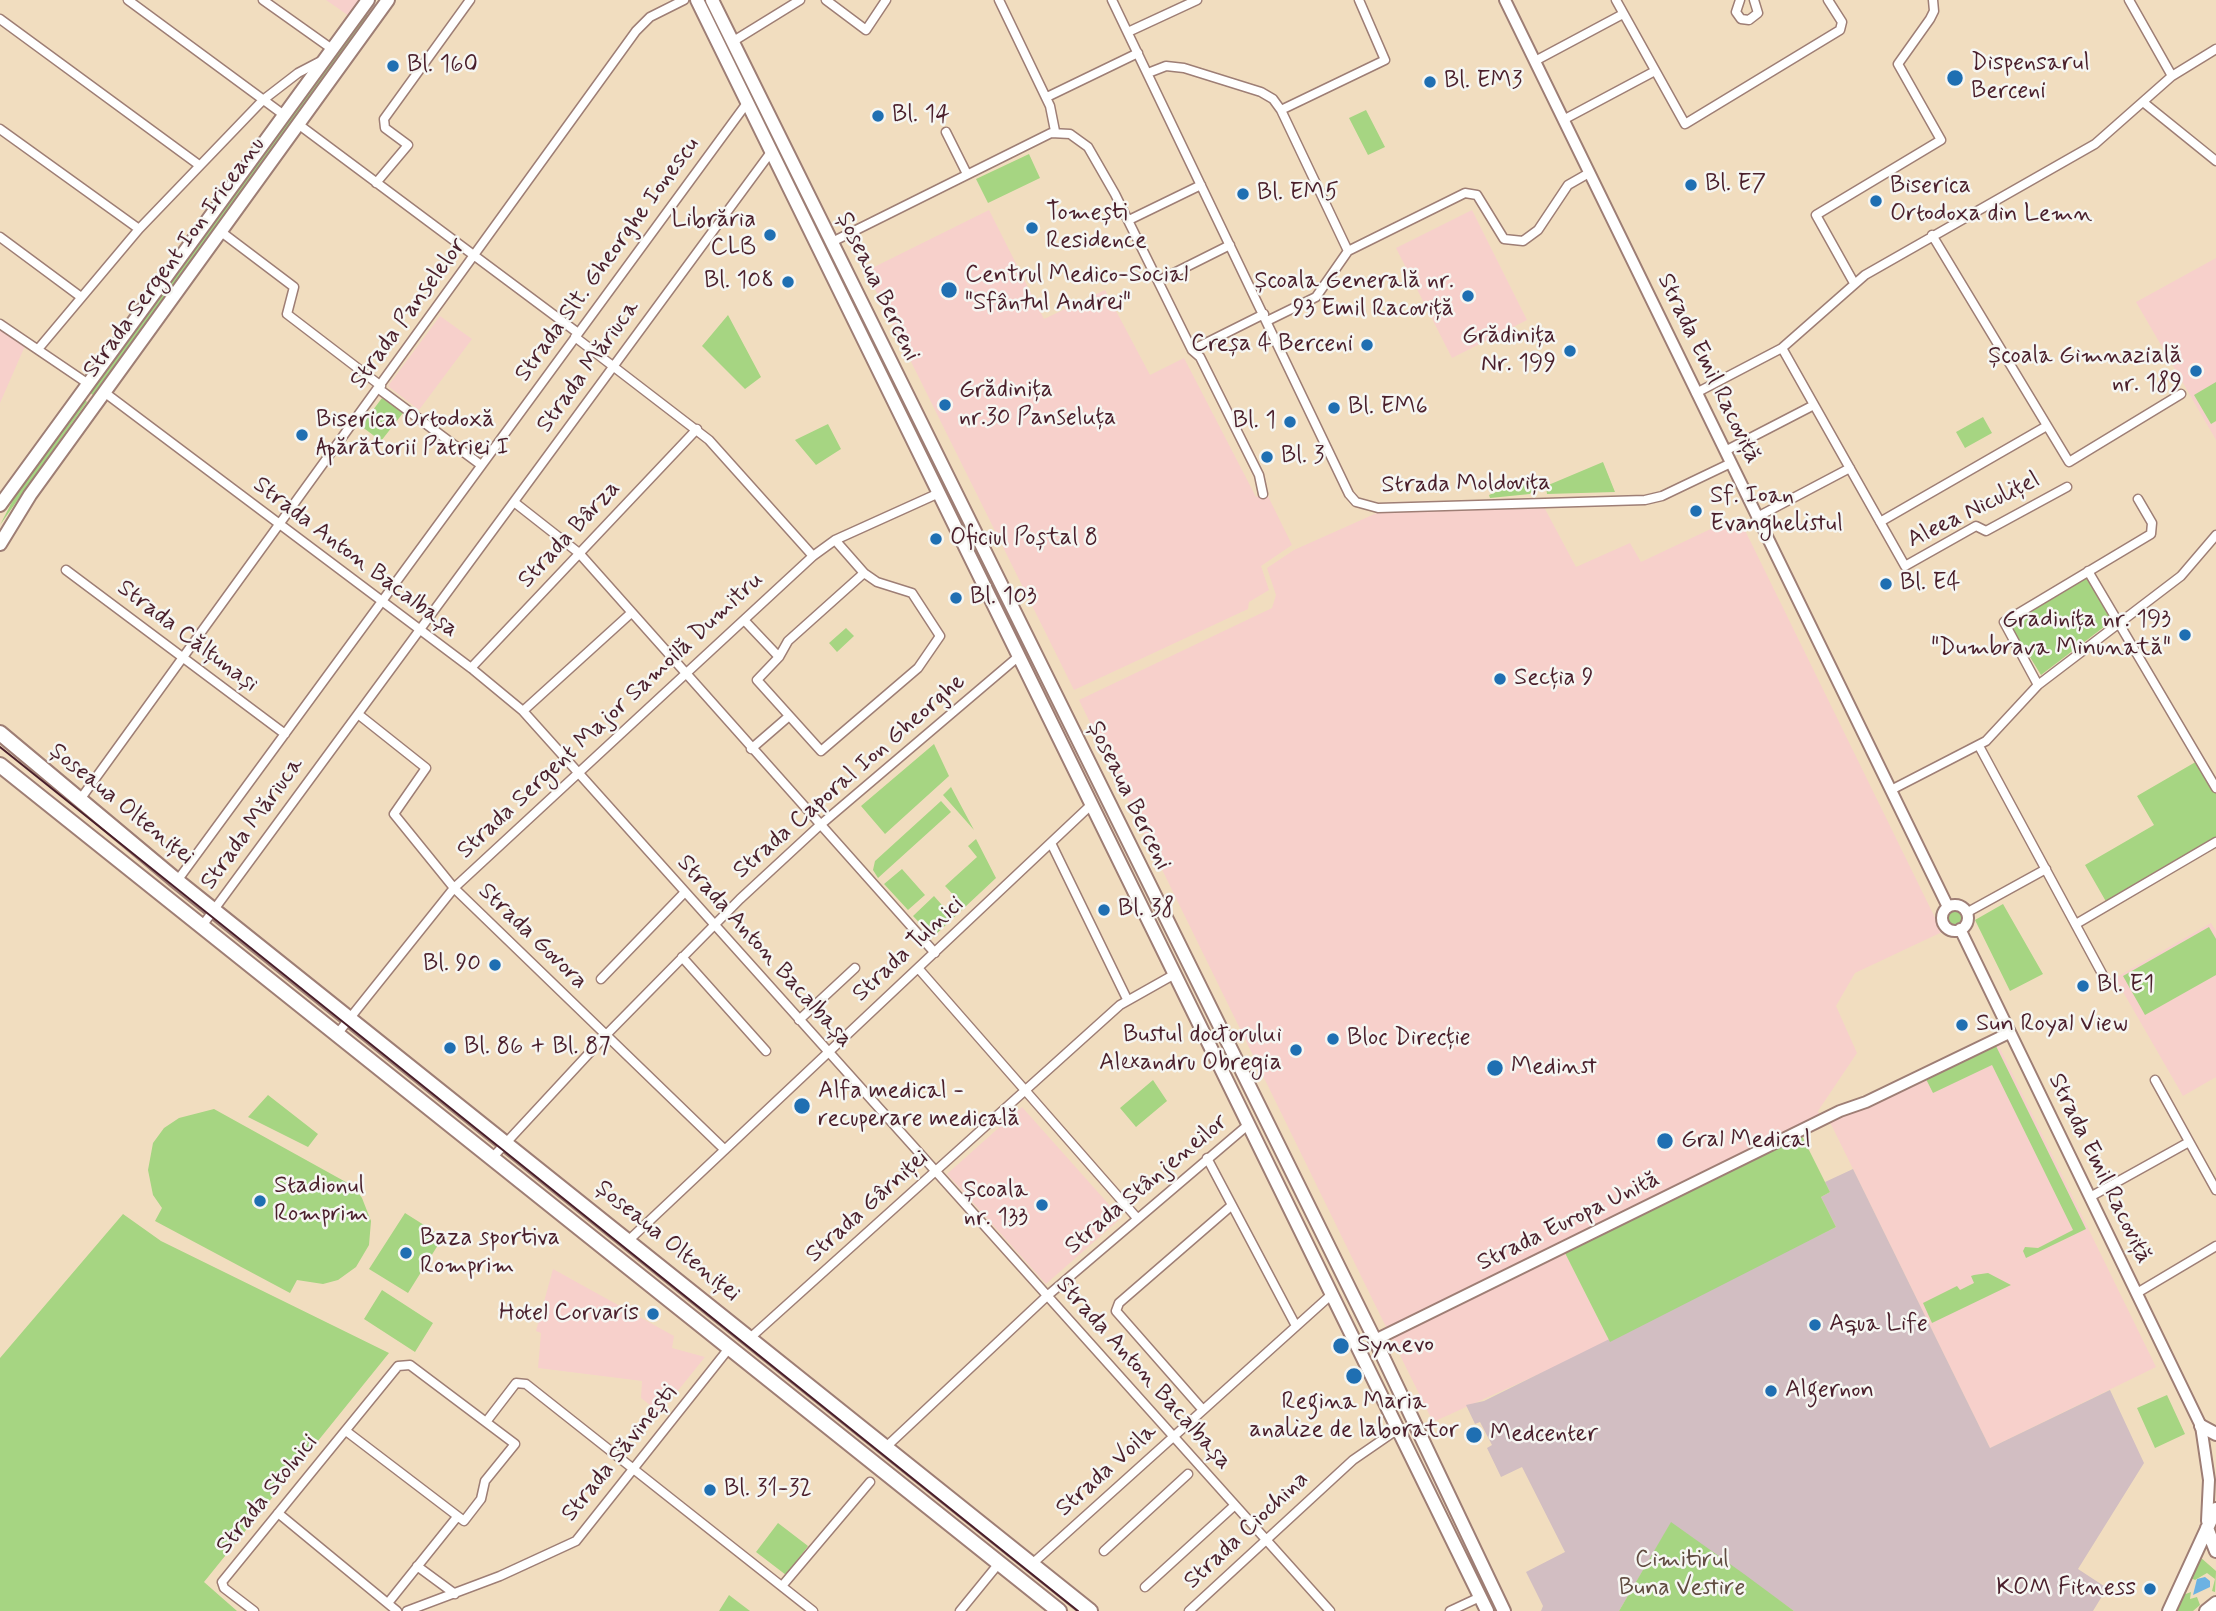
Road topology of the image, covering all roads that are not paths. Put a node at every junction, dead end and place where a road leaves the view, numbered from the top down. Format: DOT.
graph roads {
  1 [pos="128,0"];
  2 [pos="263,0"];
  3 [pos="368,0"];
  4 [pos="388,0"];
  5 [pos="470,0"];
  6 [pos="684,0"];
  7 [pos="697,0"];
  8 [pos="712,0"];
  9 [pos="800,0"];
  10 [pos="826,0"];
  11 [pos="886,0"];
  12 [pos="999,0"];
  13 [pos="1112,0"];
  14 [pos="1197,0"];
  15 [pos="1359,0"];
  16 [pos="1505,0"];
  17 [pos="1616,0"];
  18 [pos="1740,0"];
  19 [pos="1754,0"];
  20 [pos="1828,0"];
  21 [pos="1933,0"];
  22 [pos="2129,0"];
  23 [pos="1623,14"];
  24 [pos="0,19"];
  25 [pos="1128,32"];
  26 [pos="732,42"];
  27 [pos="332,49"];
  28 [pos="2216,49"];
  29 [pos="1138,53"];
  30 [pos="324,60"];
  31 [pos="1535,61"];
  32 [pos="1654,71"];
  33 [pos="1148,73"];
  34 [pos="2172,76"];
  35 [pos="1047,97"];
  36 [pos="263,100"];
  37 [pos="2144,102"];
  38 [pos="747,103"];
  39 [pos="1281,110"];
  40 [pos="284,115"];
  41 [pos="1563,120"];
  42 [pos="298,124"];
  43 [pos="0,129"];
  44 [pos="1055,131"];
  45 [pos="946,132"];
  46 [pos="771,152"];
  47 [pos="2216,161"];
  48 [pos="198,166"];
  49 [pos="1589,173"];
  50 [pos="967,174"];
  51 [pos="376,183"];
  52 [pos="1201,185"];
  53 [pos="1129,220"];
  54 [pos="139,229"];
  55 [pos="220,232"];
  56 [pos="1933,235"];
  57 [pos="0,237"];
  58 [pos="832,242"];
  59 [pos="1230,245"];
  60 [pos="1348,251"];
  61 [pos="475,256"];
  62 [pos="1158,281"];
  63 [pos="1854,283"];
  64 [pos="81,297"];
  65 [pos="1265,317"];
  66 [pos="0,324"];
  67 [pos="577,335"];
  68 [pos="38,348"];
  69 [pos="1782,348"];
  70 [pos="1192,350"];
  71 [pos="614,366"];
  72 [pos="87,383"];
  73 [pos="380,387"];
  74 [pos="104,392"];
  75 [pos="1696,393"];
  76 [pos="2181,394"];
  77 [pos="1814,405"];
  78 [pos="2045,427"];
  79 [pos="697,429"];
  80 [pos="1725,451"];
  81 [pos="1731,463"];
  82 [pos="481,465"];
  83 [pos="1850,468"];
  84 [pos="2067,487"];
  85 [pos="939,493"];
  86 [pos="1262,494"];
  87 [pos="2138,499"];
  88 [pos="514,502"];
  89 [pos="0,505"];
  90 [pos="1758,517"];
  91 [pos="1880,522"];
  92 [pos="279,525"];
  93 [pos="2216,535"];
  94 [pos="835,540"];
  95 [pos="0,544"];
  96 [pos="579,553"];
  97 [pos="813,556"];
  98 [pos="66,570"];
  99 [pos="2088,571"];
  100 [pos="864,573"];
  101 [pos="997,576"];
  102 [pos="984,583"];
  103 [pos="381,602"];
  104 [pos="630,614"];
  105 [pos="744,620"];
  106 [pos="2118,623"];
  107 [pos="420,630"];
  108 [pos="1019,656"];
  109 [pos="779,657"];
  110 [pos="183,658"];
  111 [pos="471,668"];
  112 [pos="685,675"];
  113 [pos="2038,685"];
  114 [pos="523,711"];
  115 [pos="358,714"];
  116 [pos="788,717"];
  117 [pos="0,724"];
  118 [pos="285,734"];
  119 [pos="5,737"];
  120 [pos="1979,746"];
  121 [pos="751,749"];
  122 [pos="1,765"];
  123 [pos="578,773"];
  124 [pos="2216,788"];
  125 [pos="1891,790"];
  126 [pos="79,801"];
  127 [pos="1091,804"];
  128 [pos="819,826"];
  129 [pos="1051,842"];
  130 [pos="2216,842"];
  131 [pos="2046,869"];
  132 [pos="177,881"];
  133 [pos="454,888"];
  134 [pos="685,892"];
  135 [pos="1948,907"];
  136 [pos="214,910"];
  137 [pos="1966,913"];
  138 [pos="1167,921"];
  139 [pos="2076,924"];
  140 [pos="715,925"];
  141 [pos="202,926"];
  142 [pos="1153,928"];
  143 [pos="1960,929"];
  144 [pos="934,953"];
  145 [pos="682,957"];
  146 [pos="855,968"];
  147 [pos="918,968"];
  148 [pos="1175,974"];
  149 [pos="601,979"];
  150 [pos="2106,981"];
  151 [pos="1128,999"];
  152 [pos="350,1017"];
  153 [pos="799,1020"];
  154 [pos="338,1033"];
  155 [pos="2009,1033"];
  156 [pos="606,1035"];
  157 [pos="766,1051"];
  158 [pos="828,1052"];
  159 [pos="1244,1076"];
  160 [pos="2155,1080"];
  161 [pos="1229,1084"];
  162 [pos="1027,1090"];
  163 [pos="1249,1124"];
  164 [pos="506,1142"];
  165 [pos="2189,1142"];
  166 [pos="724,1149"];
  167 [pos="492,1158"];
  168 [pos="1207,1158"];
  169 [pos="936,1173"];
  170 [pos="2216,1190"];
  171 [pos="2090,1197"];
  172 [pos="1231,1206"];
  173 [pos="1137,1218"];
  174 [pos="629,1240"];
  175 [pos="2216,1246"];
  176 [pos="2137,1293"];
  177 [pos="1332,1294"];
  178 [pos="1047,1296"];
  179 [pos="1296,1326"];
  180 [pos="750,1338"];
  181 [pos="1375,1340"];
  182 [pos="730,1347"];
  183 [pos="1203,1410"];
  184 [pos="486,1422"];
  185 [pos="2201,1426"];
  186 [pos="1398,1429"];
  187 [pos="346,1431"];
  188 [pos="2216,1434"];
  189 [pos="1174,1437"];
  190 [pos="2216,1440"];
  191 [pos="886,1447"];
  192 [pos="633,1469"];
  193 [pos="1188,1474"];
  194 [pos="870,1482"];
  195 [pos="1454,1504"];
  196 [pos="1235,1506"];
  197 [pos="2216,1508"];
  198 [pos="1439,1512"];
  199 [pos="278,1513"];
  200 [pos="457,1517"];
  201 [pos="2207,1528"];
  202 [pos="1265,1539"];
  203 [pos="1104,1551"];
  204 [pos="2216,1551"];
  205 [pos="1000,1562"];
  206 [pos="1032,1564"];
  207 [pos="417,1566"];
  208 [pos="782,1586"];
  209 [pos="1145,1587"];
  210 [pos="455,1594"];
  211 [pos="1480,1597"];
  212 [pos="2216,1602"];
  213 [pos="388,1603"];
  214 [pos="254,1611"];
  215 [pos="397,1611"];
  216 [pos="407,1611"];
  217 [pos="813,1611"];
  218 [pos="960,1611"];
  219 [pos="1059,1611"];
  220 [pos="1090,1611"];
  221 [pos="1189,1611"];
  222 [pos="1329,1611"];
  223 [pos="1450,1611"];
  224 [pos="1487,1611"];
  225 [pos="1504,1611"];
  226 [pos="2169,1611"];
  227 [pos="2206,1611"];
  1 -- 36 [label="street"];
  2 -- 27 [label="street"];
  3 -- 27 [label="main road, Strada Sergent Ion Iriceanu"];
  4 -- 42 [label="main road, Strada Sergent Ion Iriceanu"];
  5 -- 51 [label="street"];
  6 -- 61 [label="street, Strada Panselelor"];
  7 -- 38 [label="main road, Șoseaua Berceni"];
  8 -- 26 [label="main road, Șoseaua Berceni"];
  9 -- 26 [label="street"];
  10 -- 11 [label="street"];
  12 -- 35 [label="street"];
  13 -- 25 [label="street, Strada Moldovița"];
  14 -- 25 [label="street"];
  15 -- 39 [label="street"];
  16 -- 31 [label="street, Strada Emil Racoviță"];
  17 -- 23 [label="street"];
  18 -- 19 [label="street"];
  20 -- 32 [label="street"];
  21 -- 63 [label="street"];
  22 -- 34 [label="street"];
  23 -- 31 [label="street"];
  23 -- 32 [label="street"];
  24 -- 48 [label="street"];
  25 -- 29 [label="street, Strada Moldovița"];
  26 -- 58 [label="main road, Șoseaua Berceni"];
  27 -- 30 [label="main road, Strada Sergent Ion Iriceanu"];
  28 -- 34 [label="street"];
  29 -- 33 [label="street, Strada Moldovița"];
  29 -- 35 [label="street"];
  30 -- 36 [label="street"];
  30 -- 40 [label="main road, Strada Sergent Ion Iriceanu"];
  31 -- 41 [label="street, Strada Emil Racoviță"];
  32 -- 41 [label="street"];
  33 -- 39 [label="street"];
  33 -- 52 [label="street, Strada Moldovița"];
  34 -- 37 [label="street"];
  35 -- 44 [label="street"];
  36 -- 40 [label="street"];
  36 -- 48 [label="street"];
  37 -- 47 [label="street"];
  37 -- 56 [label="street"];
  38 -- 46 [label="main road, Șoseaua Berceni"];
  38 -- 67 [label="street, Strada Slt. Gheorghe Ionescu"];
  39 -- 60 [label="street"];
  40 -- 72 [label="main road, Strada Sergent Ion Iriceanu"];
  41 -- 49 [label="street, Strada Emil Racoviță"];
  42 -- 51 [label="street"];
  42 -- 55 [label="main road, Strada Sergent Ion Iriceanu"];
  43 -- 54 [label="street"];
  44 -- 50 [label="street"];
  44 -- 53 [label="street"];
  45 -- 50 [label="street"];
  46 -- 71 [label="street, Strada Măriuca"];
  46 -- 85 [label="main road, Șoseaua Berceni"];
  48 -- 54 [label="street"];
  49 -- 60 [label="street"];
  49 -- 75 [label="street, Strada Emil Racoviță"];
  50 -- 58 [label="street"];
  51 -- 61 [label="street"];
  52 -- 53 [label="street"];
  52 -- 59 [label="street, Strada Moldovița"];
  53 -- 62 [label="street"];
  54 -- 64 [label="street"];
  55 -- 73 [label="street"];
  55 -- 74 [label="main road, Strada Sergent Ion Iriceanu"];
  56 -- 63 [label="street"];
  56 -- 78 [label="street, Aleea Niculițel"];
  57 -- 64 [label="street"];
  58 -- 101 [label="main road, Șoseaua Berceni"];
  59 -- 62 [label="street"];
  59 -- 65 [label="street, Strada Moldovița"];
  60 -- 65 [label="street"];
  61 -- 67 [label="street"];
  61 -- 73 [label="street, Strada Panselelor"];
  62 -- 70 [label="street"];
  63 -- 69 [label="street"];
  64 -- 68 [label="street"];
  65 -- 70 [label="street"];
  65 -- 81 [label="street, Strada Moldovița"];
  66 -- 68 [label="street"];
  67 -- 71 [label="street"];
  67 -- 82 [label="street, Strada Slt. Gheorghe Ionescu"];
  68 -- 72 [label="street"];
  69 -- 75 [label="street"];
  69 -- 77 [label="street, Aleea Niculițel"];
  70 -- 86 [label="street"];
  71 -- 79 [label="street"];
  71 -- 88 [label="street, Strada Măriuca"];
  72 -- 89 [label="main road, Strada Sergent Ion Iriceanu"];
  73 -- 82 [label="street"];
  73 -- 92 [label="street, Strada Panselelor"];
  74 -- 92 [label="street, Strada Anton Bacalbașa"];
  74 -- 95 [label="main road, Strada Sergent Ion Iriceanu"];
  75 -- 80 [label="street, Strada Emil Racoviță"];
  76 -- 78 [label="street, Aleea Niculițel"];
  77 -- 80 [label="street"];
  77 -- 83 [label="street, Aleea Niculițel"];
  78 -- 91 [label="street, Aleea Niculițel"];
  79 -- 96 [label="street, Strada Bârza"];
  79 -- 97 [label="street"];
  80 -- 81 [label="street, Strada Emil Racoviță"];
  81 -- 90 [label="street, Strada Emil Racoviță"];
  82 -- 103 [label="street, Strada Slt. Gheorghe Ionescu"];
  83 -- 90 [label="street"];
  83 -- 91 [label="street, Aleea Niculițel"];
  84 -- 91 [label="street, Aleea Niculițel"];
  85 -- 94 [label="street, Strada Sergent Major Samoilă Dumitru"];
  85 -- 102 [label="main road, Șoseaua Berceni"];
  87 -- 99 [label="street"];
  88 -- 96 [label="street"];
  88 -- 107 [label="street, Strada Măriuca"];
  90 -- 125 [label="street, Strada Emil Racoviță"];
  92 -- 103 [label="street, Strada Anton Bacalbașa"];
  92 -- 110 [label="street, Strada Panselelor"];
  93 -- 106 [label="street"];
  94 -- 97 [label="street, Strada Sergent Major Samoilă Dumitru"];
  94 -- 100 [label="street"];
  96 -- 104 [label="street"];
  96 -- 111 [label="street, Strada Bârza"];
  97 -- 105 [label="street, Strada Sergent Major Samoilă Dumitru"];
  98 -- 110 [label="street, Strada Călțunași"];
  99 -- 106 [label="street"];
  99 -- 113 [label="street"];
  100 -- 109 [label="street"];
  100 -- 116 [label="street"];
  101 -- 102 [label="main road"];
  101 -- 138 [label="main road, Șoseaua Berceni"];
  102 -- 108 [label="main road, Șoseaua Berceni"];
  103 -- 107 [label="street, Strada Anton Bacalbașa"];
  103 -- 118 [label="street, Strada Slt. Gheorghe Ionescu"];
  104 -- 112 [label="street"];
  104 -- 114 [label="street"];
  105 -- 109 [label="street"];
  105 -- 112 [label="street, Strada Sergent Major Samoilă Dumitru"];
  106 -- 113 [label="street"];
  106 -- 124 [label="street"];
  107 -- 111 [label="street, Strada Anton Bacalbașa"];
  107 -- 115 [label="street, Strada Măriuca"];
  108 -- 127 [label="main road, Șoseaua Berceni"];
  108 -- 128 [label="street, Strada Caporal Ion Gheorghe"];
  109 -- 116 [label="street"];
  110 -- 118 [label="street, Strada Călțunași"];
  110 -- 126 [label="street, Strada Panselelor"];
  111 -- 114 [label="street, Strada Anton Bacalbașa"];
  112 -- 121 [label="street"];
  112 -- 123 [label="street, Strada Sergent Major Samoilă Dumitru"];
  113 -- 120 [label="street"];
  114 -- 123 [label="street, Strada Anton Bacalbașa"];
  115 -- 133 [label="street, Strada Govora"];
  115 -- 136 [label="street, Strada Măriuca"];
  116 -- 121 [label="street"];
  117 -- 119 [label="main road, Șoseaua Olteniței"];
  118 -- 132 [label="street, Strada Slt. Gheorghe Ionescu"];
  119 -- 126 [label="main road, Șoseaua Olteniței"];
  120 -- 125 [label="street"];
  120 -- 131 [label="street"];
  121 -- 128 [label="street"];
  122 -- 141 [label="main road, Șoseaua Olteniței"];
  123 -- 133 [label="street, Strada Sergent Major Samoilă Dumitru"];
  123 -- 134 [label="street, Strada Anton Bacalbașa"];
  125 -- 135 [label="street, Strada Emil Racoviță"];
  126 -- 132 [label="main road, Șoseaua Olteniței"];
  127 -- 129 [label="street, Strada Tulnici"];
  127 -- 142 [label="main road, Șoseaua Berceni"];
  128 -- 140 [label="street, Strada Caporal Ion Gheorghe"];
  128 -- 144 [label="street"];
  129 -- 144 [label="street, Strada Tulnici"];
  129 -- 151 [label="street"];
  130 -- 139 [label="street"];
  131 -- 137 [label="street"];
  131 -- 139 [label="street"];
  132 -- 136 [label="main road, Șoseaua Olteniței"];
  133 -- 152 [label="street, Strada Sergent Major Samoilă Dumitru"];
  133 -- 156 [label="street, Strada Govora"];
  134 -- 140 [label="street, Strada Anton Bacalbașa"];
  134 -- 149 [label="street"];
  135 -- 137 [label="street"];
  135 -- 143 [label="street"];
  136 -- 141 [label="street"];
  136 -- 152 [label="main road, Șoseaua Olteniței"];
  137 -- 143 [label="street"];
  138 -- 142 [label="main road"];
  138 -- 159 [label="main road, Șoseaua Berceni"];
  139 -- 150 [label="street"];
  140 -- 145 [label="street, Strada Caporal Ion Gheorghe"];
  140 -- 153 [label="street, Strada Anton Bacalbașa"];
  141 -- 154 [label="main road, Șoseaua Olteniței"];
  142 -- 148 [label="main road, Șoseaua Berceni"];
  143 -- 155 [label="street, Strada Emil Racoviță"];
  144 -- 147 [label="street, Strada Tulnici"];
  145 -- 156 [label="street, Strada Caporal Ion Gheorghe"];
  145 -- 157 [label="street"];
  146 -- 153 [label="street"];
  147 -- 158 [label="street, Strada Tulnici"];
  147 -- 162 [label="street"];
  148 -- 151 [label="street, Strada Gârniței"];
  148 -- 161 [label="main road, Șoseaua Berceni"];
  151 -- 162 [label="street, Strada Gârniței"];
  152 -- 154 [label="street, Strada Sergent Major Samoilă Dumitru"];
  152 -- 164 [label="main road, Șoseaua Olteniței"];
  153 -- 158 [label="street, Strada Anton Bacalbașa"];
  154 -- 167 [label="main road, Șoseaua Olteniței"];
  155 -- 171 [label="street, Strada Emil Racoviță"];
  155 -- 181 [label="street, Strada Europa Unită"];
  156 -- 164 [label="street, Strada Caporal Ion Gheorghe"];
  156 -- 166 [label="street, Strada Govora"];
  158 -- 166 [label="street, Strada Tulnici"];
  158 -- 169 [label="street, Strada Anton Bacalbașa"];
  159 -- 161 [label="main road"];
  159 -- 181 [label="main road, Șoseaua Berceni"];
  160 -- 165 [label="street"];
  161 -- 163 [label="main road, Șoseaua Berceni"];
  162 -- 169 [label="street, Strada Gârniței"];
  162 -- 173 [label="street"];
  163 -- 168 [label="street, Strada Stânjeneilor"];
  163 -- 177 [label="main road, Șoseaua Berceni"];
  164 -- 167 [label="street, Strada Caporal Ion Gheorghe"];
  164 -- 174 [label="main road, Șoseaua Olteniței"];
  165 -- 170 [label="street"];
  165 -- 171 [label="street"];
  166 -- 174 [label="street, Strada Tulnici"];
  167 -- 182 [label="main road, Șoseaua Olteniței"];
  168 -- 172 [label="street"];
  168 -- 173 [label="street, Strada Stânjeneilor"];
  169 -- 178 [label="street, Strada Anton Bacalbașa"];
  169 -- 180 [label="street, Strada Gârniței"];
  171 -- 176 [label="street, Strada Emil Racoviță"];
  172 -- 179 [label="street"];
  172 -- 183 [label="street"];
  173 -- 178 [label="street, Strada Stânjeneilor"];
  174 -- 180 [label="main road, Șoseaua Olteniței"];
  175 -- 176 [label="street"];
  176 -- 185 [label="street, Strada Emil Racoviță"];
  177 -- 179 [label="street, Strada Voila"];
  177 -- 186 [label="main road, Șoseaua Berceni"];
  178 -- 189 [label="street, Strada Anton Bacalbașa"];
  178 -- 191 [label="street, Strada Stânjeneilor"];
  179 -- 183 [label="street, Strada Voila"];
  180 -- 191 [label="main road, Șoseaua Olteniței"];
  181 -- 195 [label="main road, Șoseaua Berceni"];
  182 -- 192 [label="street, Strada Săvinești"];
  182 -- 205 [label="main road, Șoseaua Olteniței"];
  183 -- 189 [label="street, Strada Voila"];
  184 -- 187 [label="street, Strada Stolnici"];
  184 -- 192 [label="street"];
  184 -- 200 [label="street"];
  185 -- 188 [label="main road"];
  185 -- 190 [label="street, Strada Emil Racoviță"];
  185 -- 201 [label="street, Strada Emil Racoviță"];
  186 -- 198 [label="main road, Șoseaua Berceni"];
  186 -- 202 [label="street, Strada Ciochina"];
  187 -- 199 [label="street, Strada Stolnici"];
  187 -- 200 [label="street, Strada Stolnici"];
  189 -- 196 [label="street, Strada Anton Bacalbașa"];
  189 -- 206 [label="street, Strada Voila"];
  191 -- 206 [label="main road, Șoseaua Olteniței"];
  192 -- 208 [label="street"];
  192 -- 210 [label="street, Strada Săvinești"];
  193 -- 203 [label="street"];
  194 -- 208 [label="street"];
  195 -- 198 [label="main road"];
  195 -- 225 [label="main road, Șoseaua Berceni"];
  196 -- 202 [label="street, Strada Anton Bacalbașa"];
  196 -- 209 [label="street"];
  197 -- 201 [label="main road"];
  198 -- 211 [label="main road, Șoseaua Berceni"];
  199 -- 213 [label="street"];
  199 -- 214 [label="street, Strada Stolnici"];
  200 -- 207 [label="street"];
  201 -- 204 [label="main road"];
  201 -- 226 [label="main road"];
  202 -- 221 [label="street, Strada Ciochina"];
  202 -- 222 [label="street, Strada Anton Bacalbașa"];
  205 -- 218 [label="street"];
  205 -- 219 [label="main road, Șoseaua Olteniței"];
  206 -- 220 [label="main road, Șoseaua Olteniței"];
  207 -- 210 [label="street"];
  207 -- 213 [label="street"];
  208 -- 217 [label="street"];
  210 -- 216 [label="street, Strada Săvinești"];
  211 -- 223 [label="street"];
  211 -- 224 [label="main road, Șoseaua Berceni"];
  212 -- 227 [label="main road"];
  213 -- 215 [label="street"];
}
